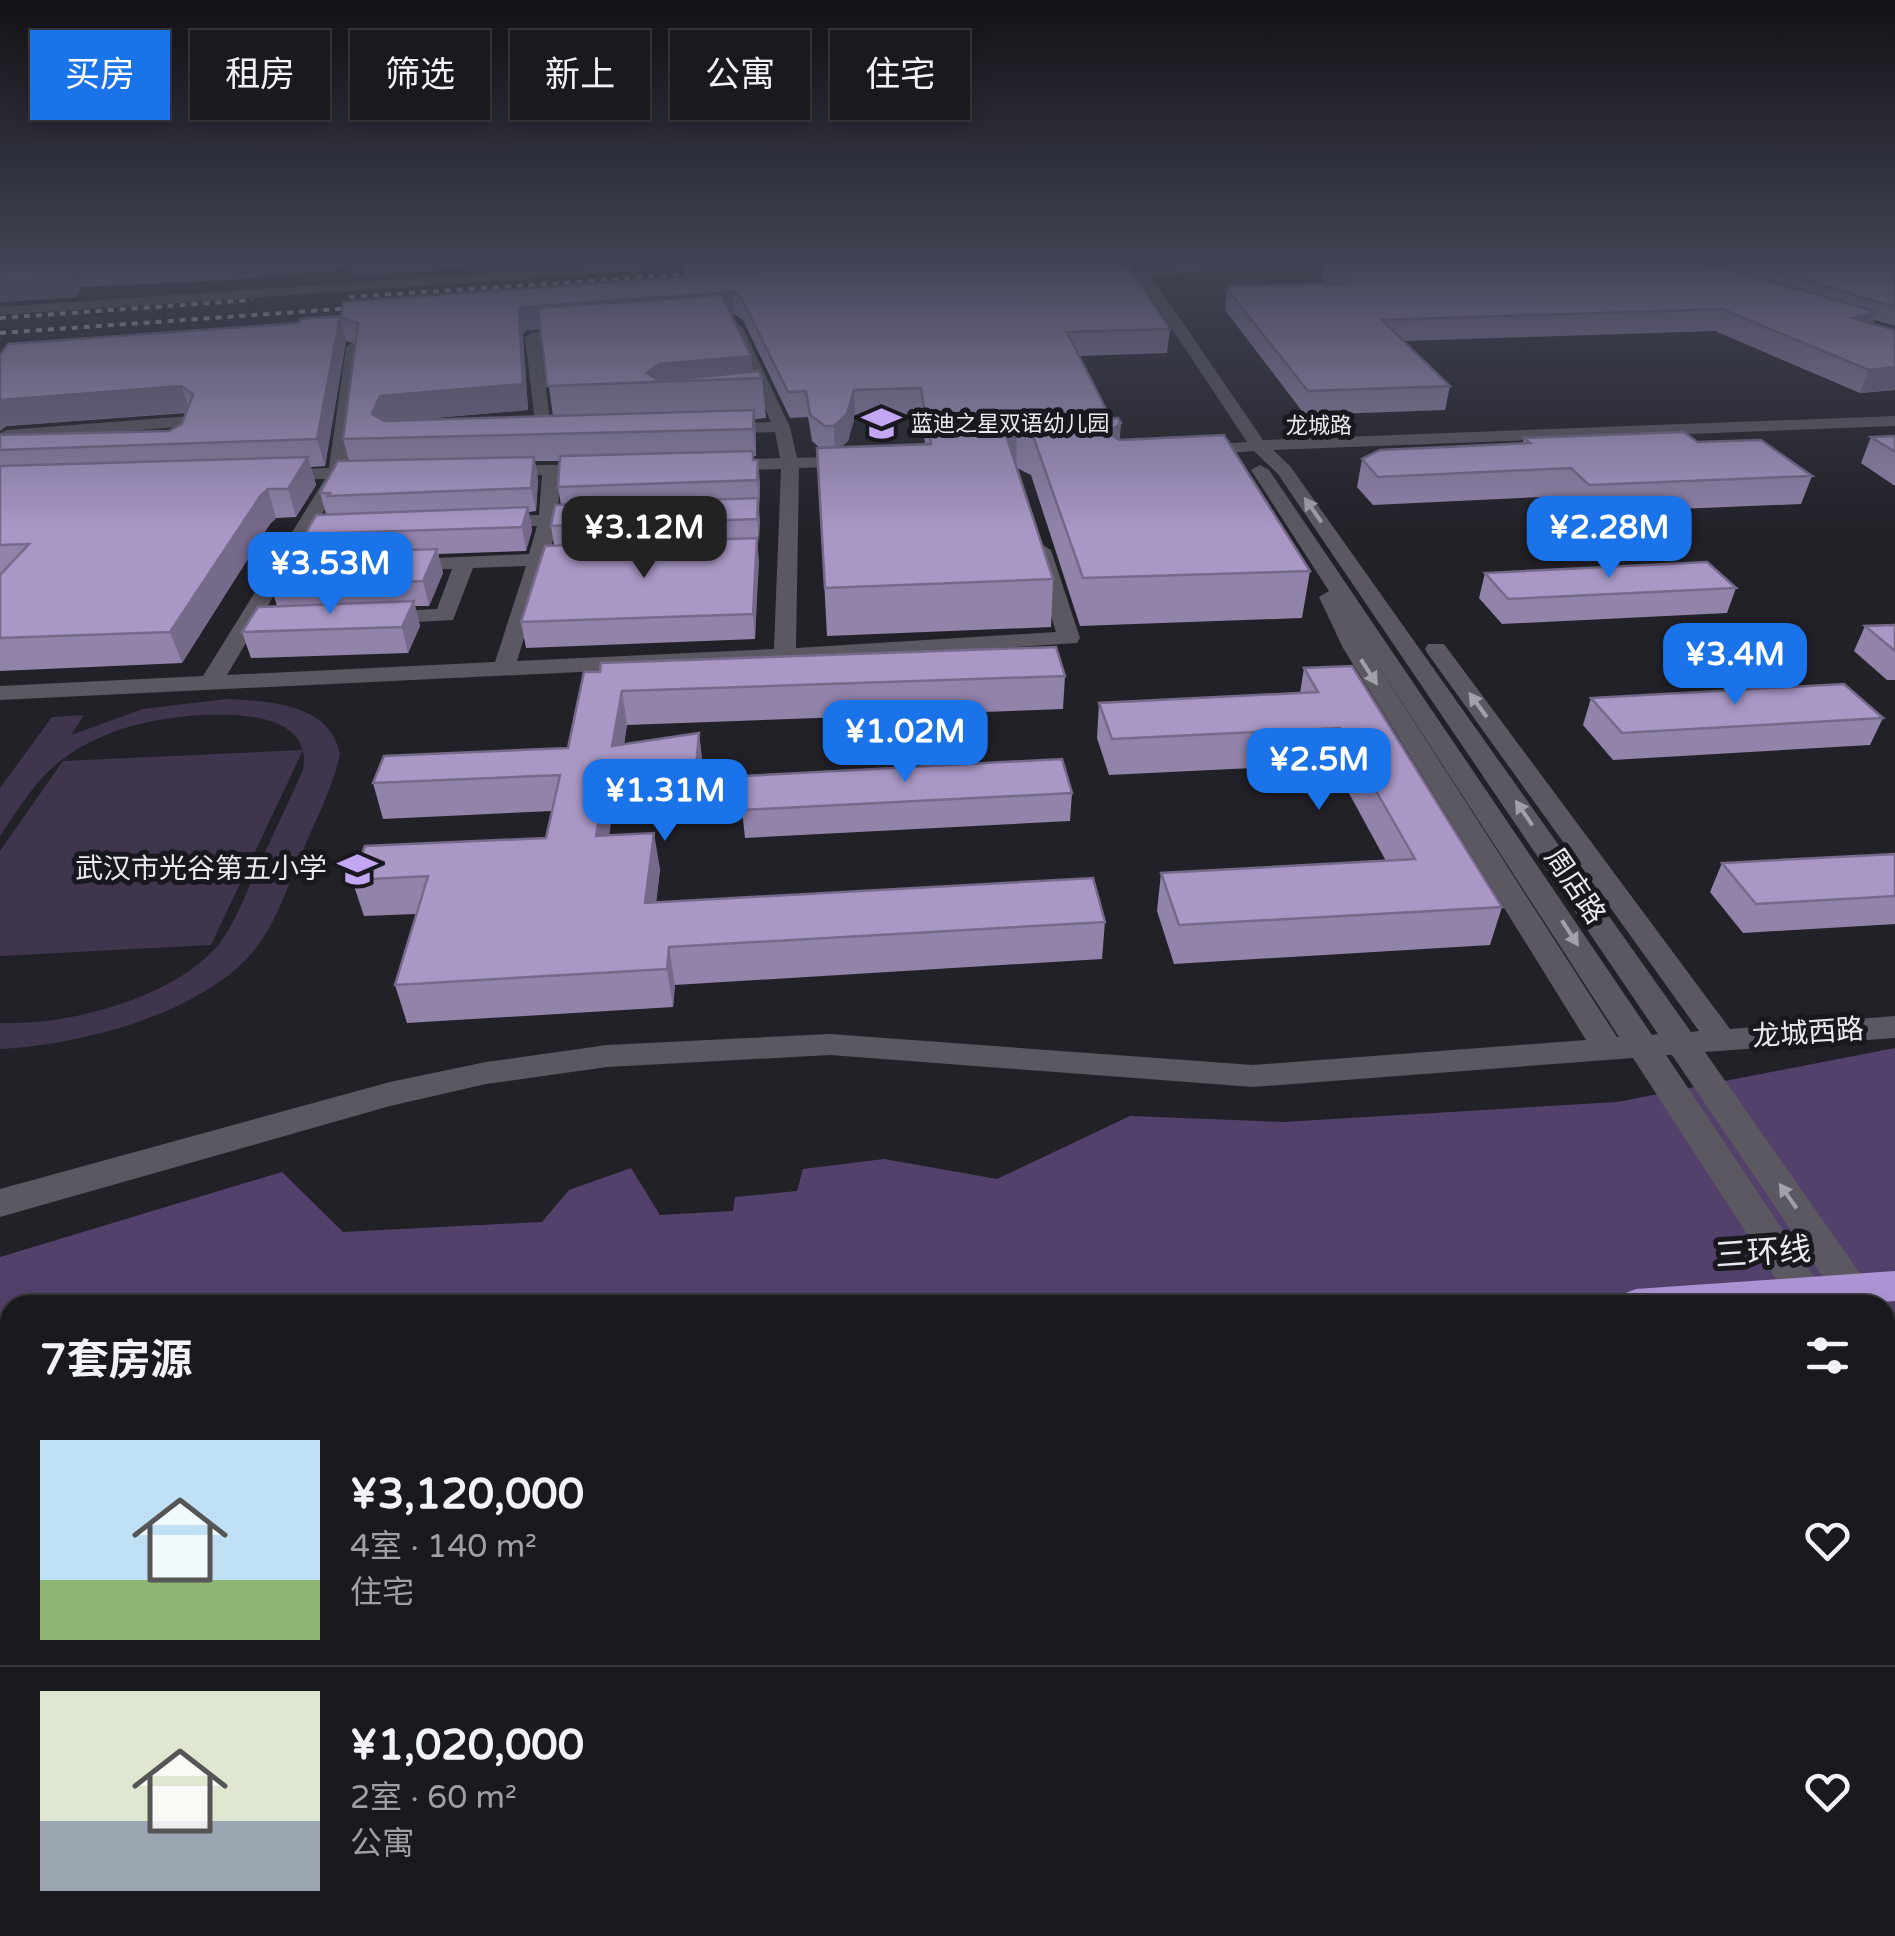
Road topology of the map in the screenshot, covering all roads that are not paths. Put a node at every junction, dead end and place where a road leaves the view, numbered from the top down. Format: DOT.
graph roads {
  1 [pos="353,351"];
  2 [pos="534,351"];
  3 [pos="747,351"];
  4 [pos="1195,351"];
  5 [pos="771,402"];
  6 [pos="752,404"];
  7 [pos="1895,421"];
  8 [pos="582,426"];
  9 [pos="782,427"];
  10 [pos="703,429"];
  11 [pos="1895,430"];
  12 [pos="0,445"];
  13 [pos="1260,447"];
  14 [pos="164,449"];
  15 [pos="1172,451"];
  16 [pos="0,454"];
  17 [pos="20,454"];
  18 [pos="886,460"];
  19 [pos="626,468"];
  20 [pos="337,472"];
  21 [pos="395,472"];
  22 [pos="701,473"];
  23 [pos="262,476"];
  24 [pos="796,477"];
  25 [pos="552,478"];
  26 [pos="475,480"];
  27 [pos="609,483"];
  28 [pos="382,491"];
  29 [pos="324,494"];
  30 [pos="621,518"];
  31 [pos="546,520"];
  32 [pos="472,523"];
  33 [pos="1035,530"];
  34 [pos="1342,551"];
  35 [pos="1314,552"];
  36 [pos="593,559"];
  37 [pos="535,561"];
  38 [pos="465,562"];
  39 [pos="373,566"];
  40 [pos="367,618"];
  41 [pos="1396,647"];
  42 [pos="786,656"];
  43 [pos="504,668"];
  44 [pos="211,682"];
  45 [pos="2,695"];
  46 [pos="1895,1027"];
  47 [pos="1721,1038"];
  48 [pos="1607,1047"];
  49 [pos="0,1204"];
  50 [pos="1895,1286"];
  51 [pos="1772,1295"];
  52 [pos="1808,1295"];
  53 [pos="1856,1295"];
  1 -- 20 [label="street"];
  2 -- 8 [label="street"];
  3 -- 5 [label="street"];
  4 -- 13 [label="street, 周店路"];
  5 -- 6 [label="street"];
  5 -- 9 [label="street"];
  7 -- 13 [label="street, 龙城路"];
  9 -- 10 [label="street"];
  9 -- 24 [label="street"];
  11 -- 13 [label="street, 龙城路"];
  12 -- 14 [label="street"];
  13 -- 15 [label="street"];
  34 -- 13 [label="street, 周店路, one-way"];
  13 -- 35 [label="street, 周店路"];
  16 -- 17 [label="street"];
  18 -- 24 [label="street"];
  19 -- 25 [label="street"];
  20 -- 21 [label="street"];
  20 -- 23 [label="street"];
  20 -- 29 [label="street"];
  22 -- 24 [label="street"];
  24 -- 42 [label="street"];
  25 -- 26 [label="street"];
  25 -- 27 [label="street"];
  25 -- 31 [label="street"];
  28 -- 29 [label="street"];
  29 -- 44 [label="street"];
  30 -- 31 [label="street"];
  31 -- 32 [label="street"];
  31 -- 37 [label="street"];
  33 -- 42 [label="street"];
  34 -- 41 [label="street, 周店路"];
  47 -- 34 [label="street, one-way"];
  35 -- 41 [label="street, 周店路"];
  35 -- 48 [label="street, one-way"];
  36 -- 37 [label="street"];
  37 -- 38 [label="street"];
  37 -- 43 [label="street"];
  38 -- 39 [label="street"];
  38 -- 40 [label="street"];
  41 -- 52 [label="street, 周店路, one-way"];
  53 -- 41 [label="street, 周店路, one-way"];
  42 -- 43 [label="street"];
  43 -- 44 [label="street"];
  44 -- 45 [label="street"];
  46 -- 47 [label="street, 龙城西路"];
  47 -- 48 [label="street, 龙城西路"];
  48 -- 49 [label="street, 龙城西路"];
  50 -- 51 [label="highway, 三环线"];
}
